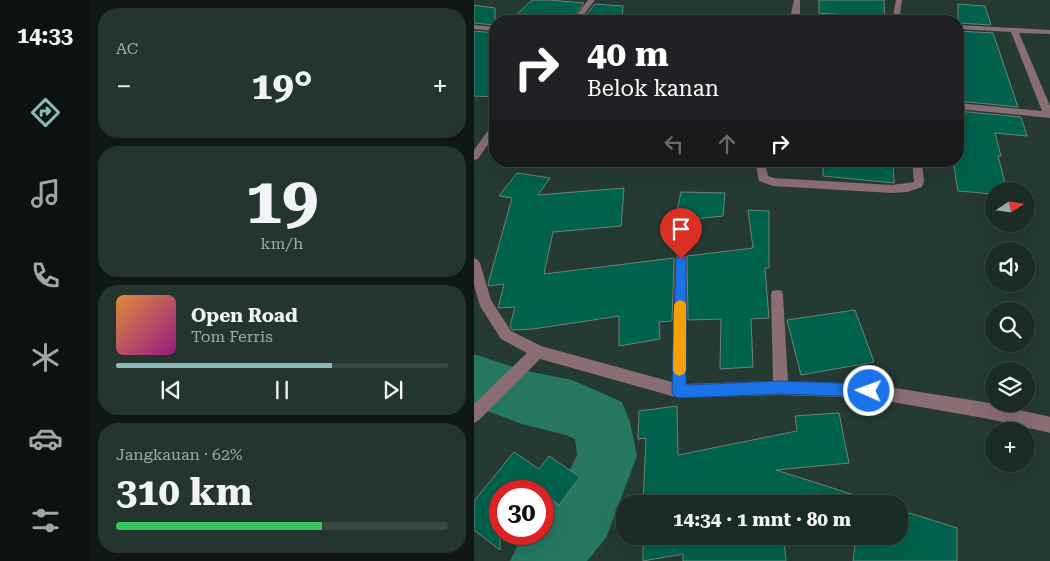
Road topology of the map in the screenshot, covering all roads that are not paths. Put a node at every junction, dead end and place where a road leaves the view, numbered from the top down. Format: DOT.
graph roads {
  1 [pos="592,0"];
  2 [pos="797,0"];
  3 [pos="900,0"];
  4 [pos="580,15"];
  5 [pos="796,15"];
  6 [pos="897,15"];
  7 [pos="474,27"];
  8 [pos="964,27"];
  9 [pos="489,28"];
  10 [pos="1014,30"];
  11 [pos="1050,32"];
  12 [pos="964,107"];
  13 [pos="1049,114"];
  14 [pos="489,136"];
  15 [pos="474,157"];
  16 [pos="761,167"];
  17 [pos="918,167"];
  18 [pos="681,259"];
  19 [pos="474,263"];
  20 [pos="777,295"];
  21 [pos="538,352"];
  22 [pos="780,388"];
  23 [pos="679,392"];
  24 [pos="475,414"];
  25 [pos="1050,425"];
  1 -- 4 [label="street"];
  2 -- 5 [label="street"];
  3 -- 6 [label="street"];
  7 -- 9 [label="street"];
  8 -- 10 [label="street"];
  10 -- 11 [label="street"];
  10 -- 13 [label="street"];
  12 -- 13 [label="street"];
  14 -- 15 [label="street"];
  16 -- 17 [label="street"];
  18 -- 23 [label="street"];
  19 -- 21 [label="street"];
  20 -- 22 [label="street"];
  21 -- 23 [label="street"];
  21 -- 24 [label="street"];
  22 -- 23 [label="street"];
  22 -- 25 [label="street"];
}
